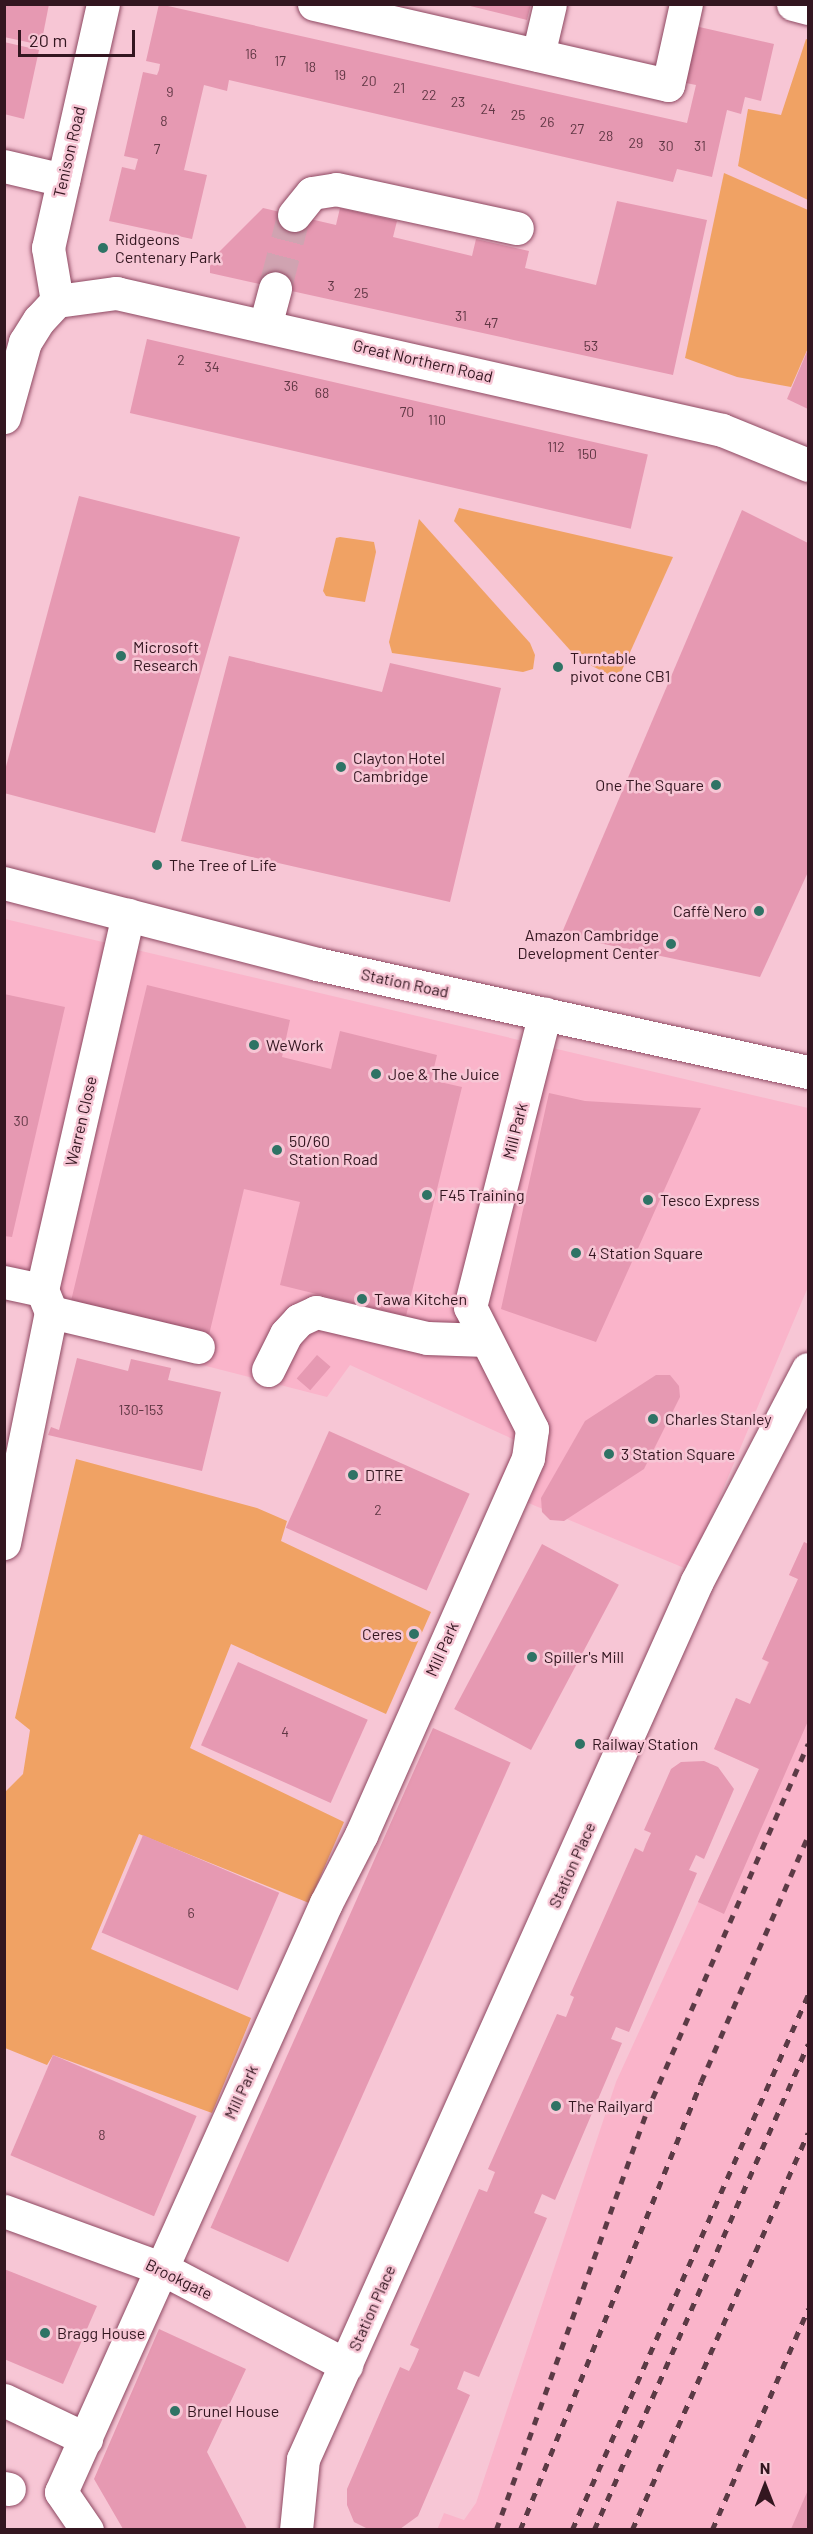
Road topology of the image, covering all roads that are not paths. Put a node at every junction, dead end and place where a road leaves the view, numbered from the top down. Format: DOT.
graph roads {
  1 [pos="103,4"];
  2 [pos="314,4"];
  3 [pos="550,4"];
  4 [pos="686,4"];
  5 [pos="793,4"];
  6 [pos="808,8"];
  7 [pos="538,55"];
  8 [pos="4,166"];
  9 [pos="63,180"];
  10 [pos="294,215"];
  11 [pos="517,228"];
  12 [pos="275,288"];
  13 [pos="48,310"];
  14 [pos="265,326"];
  15 [pos="4,417"];
  16 [pos="808,465"];
  17 [pos="4,883"];
  18 [pos="128,915"];
  19 [pos="545,1013"];
  20 [pos="808,1072"];
  21 [pos="4,1282"];
  22 [pos="47,1301"];
  23 [pos="486,1340"];
  24 [pos="198,1347"];
  25 [pos="808,1369"];
  26 [pos="268,1370"];
  27 [pos="4,1543"];
  28 [pos="4,2211"];
  29 [pos="163,2269"];
  30 [pos="346,2366"];
  31 [pos="4,2400"];
  32 [pos="86,2439"];
  33 [pos="87,2529"];
  34 [pos="296,2529"];
  1 -- 9 [label="street, Tenison Road"];
  2 -- 7 [label="street"];
  3 -- 7 [label="street"];
  4 -- 7 [label="street"];
  5 -- 6 [label="street"];
  8 -- 9 [label="street"];
  9 -- 13 [label="street, Tenison Road"];
  10 -- 11 [label="street"];
  12 -- 14 [label="street"];
  13 -- 14 [label="street, Great Northern Road"];
  13 -- 15 [label="street"];
  14 -- 16 [label="street, Great Northern Road"];
  17 -- 18 [label="street, Station Road"];
  18 -- 19 [label="street, Station Road"];
  18 -- 22 [label="street, Warren Close"];
  19 -- 20 [label="street, Station Road"];
  19 -- 23 [label="street, Mill Park"];
  21 -- 22 [label="street"];
  22 -- 24 [label="street"];
  22 -- 27 [label="street, Warren Close"];
  23 -- 26 [label="street"];
  23 -- 29 [label="street, Mill Park"];
  25 -- 30 [label="street, Station Place"];
  28 -- 29 [label="street, Brookgate"];
  29 -- 30 [label="street, Brookgate"];
  29 -- 32 [label="street, Mill Park"];
  30 -- 34 [label="street, Station Place"];
  31 -- 32 [label="street"];
  32 -- 33 [label="street, Mill Park"];
}
